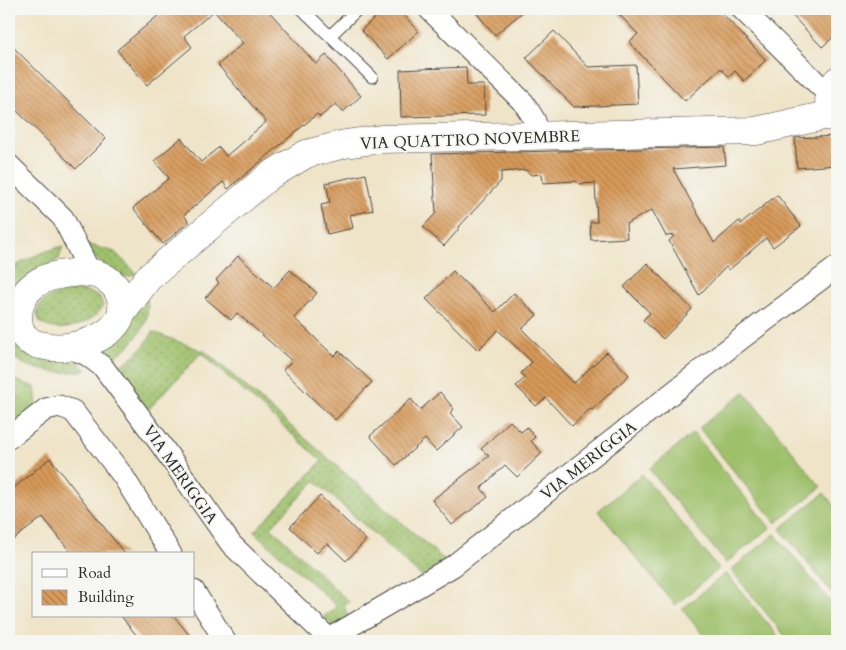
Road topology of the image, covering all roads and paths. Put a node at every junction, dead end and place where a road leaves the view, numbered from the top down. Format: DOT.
graph roads {
  1 [pos="302,9"];
  2 [pos="358,9"];
  3 [pos="742,9"];
  4 [pos="440,12"];
  5 [pos="330,36"];
  6 [pos="372,77"];
  7 [pos="833,102"];
  8 [pos="540,135"];
  9 [pos="9,165"];
  10 [pos="837,267"];
  11 [pos="78,274"];
  12 [pos="148,278"];
  13 [pos="115,286"];
  14 [pos="15,319"];
  15 [pos="114,323"];
  16 [pos="70,348"];
  17 [pos="103,367"];
  18 [pos="9,438"];
  19 [pos="170,552"];
  20 [pos="195,593"];
  21 [pos="327,640"];
  22 [pos="225,641"];
  1 -- 5 [label="lane"];
  2 -- 5 [label="lane"];
  3 -- 7 [label="street"];
  4 -- 8 [label="street"];
  5 -- 6 [label="lane"];
  7 -- 8 [label="street, VIA QUATTRO NOVEMBRE"];
  8 -- 12 [label="street, VIA QUATTRO NOVEMBRE"];
  9 -- 11 [label="street"];
  10 -- 21 [label="street, VIA MERIGGIA"];
  11 -- 13 [label="street"];
  11 -- 14 [label="street"];
  12 -- 13 [label="street, VIA QUATTRO NOVEMBRE"];
  12 -- 15 [label="street, VIA QUATTRO NOVEMBRE"];
  13 -- 15 [label="street"];
  14 -- 16 [label="street"];
  15 -- 16 [label="street"];
  15 -- 17 [label="street"];
  16 -- 17 [label="street, VIA MERIGGIA"];
  17 -- 21 [label="street, VIA MERIGGIA"];
  18 -- 19 [label="street"];
  20 -- 22 [label="street"];
}
